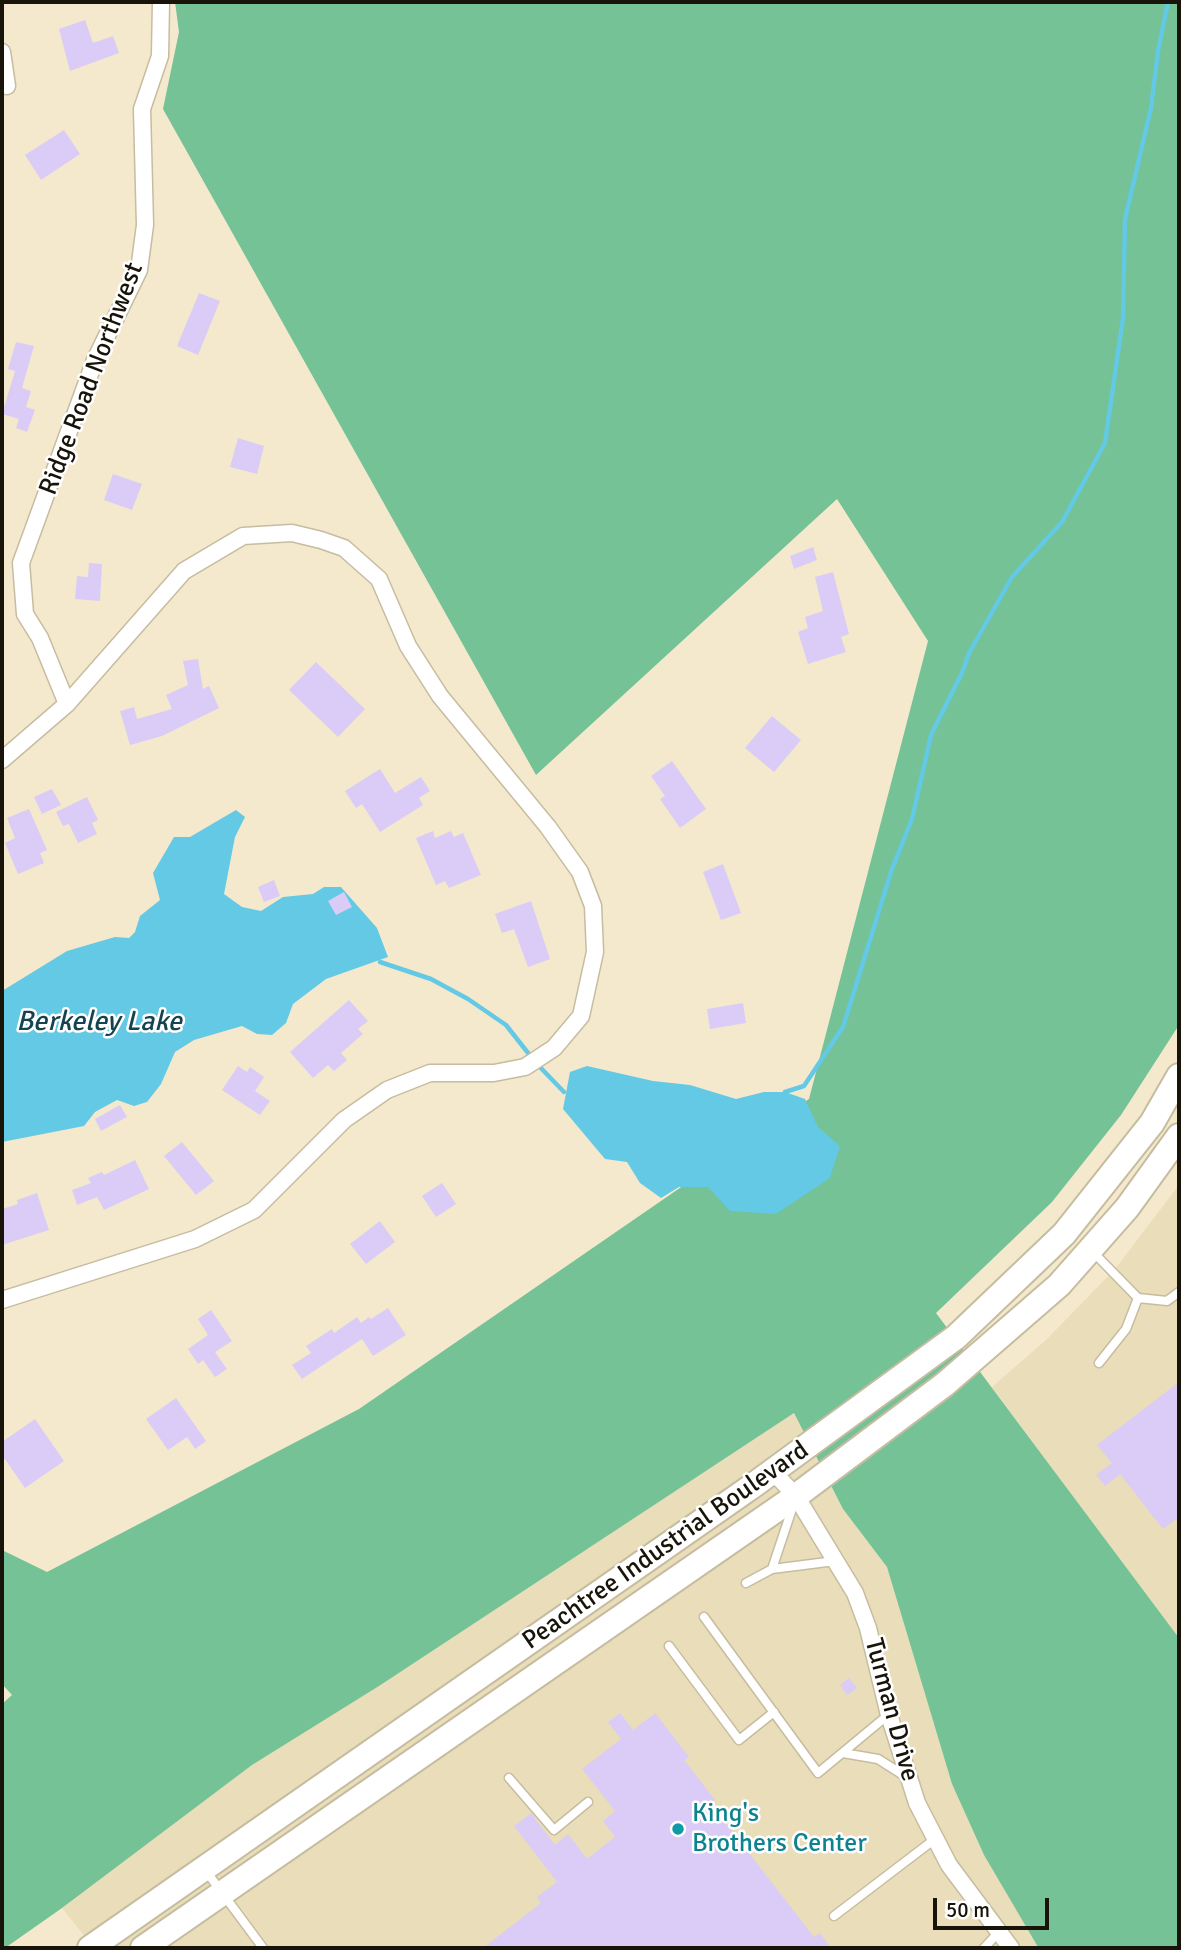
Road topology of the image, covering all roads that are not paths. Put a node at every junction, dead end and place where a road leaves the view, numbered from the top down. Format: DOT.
graph roads {
  1 [pos="161,2"];
  2 [pos="2,52"];
  3 [pos="7,86"];
  4 [pos="67,705"];
  5 [pos="2,760"];
  6 [pos="1179,1076"];
  7 [pos="1179,1136"];
  8 [pos="1091,1250"];
  9 [pos="1179,1294"];
  10 [pos="1138,1297"];
  11 [pos="2,1300"];
  12 [pos="1099,1363"];
  13 [pos="773,1472"];
  14 [pos="796,1496"];
  15 [pos="835,1561"];
  16 [pos="772,1569"];
  17 [pos="746,1583"];
  18 [pos="704,1617"];
  19 [pos="669,1646"];
  20 [pos="774,1712"];
  21 [pos="889,1715"];
  22 [pos="844,1753"];
  23 [pos="509,1778"];
  24 [pos="908,1779"];
  25 [pos="588,1802"];
  26 [pos="935,1839"];
  27 [pos="204,1869"];
  28 [pos="222,1893"];
  29 [pos="834,1916"];
  30 [pos="998,1933"];
  31 [pos="90,1948"];
  32 [pos="143,1948"];
  33 [pos="263,1948"];
  34 [pos="984,1948"];
  35 [pos="1010,1948"];
  1 -- 4 [label="street, Ridge Road Northwest"];
  2 -- 3 [label="street"];
  4 -- 5 [label="street"];
  4 -- 11 [label="street"];
  6 -- 13 [label="highway, Peachtree Industrial Boulevard"];
  7 -- 8 [label="highway, Peachtree Industrial Boulevard"];
  8 -- 10 [label="lane"];
  8 -- 14 [label="highway, Peachtree Industrial Boulevard"];
  9 -- 10 [label="lane"];
  10 -- 12 [label="lane"];
  13 -- 14 [label="street, Turman Drive"];
  13 -- 27 [label="highway, Peachtree Industrial Boulevard"];
  14 -- 15 [label="street, Turman Drive"];
  14 -- 16 [label="lane"];
  14 -- 28 [label="highway, Peachtree Industrial Boulevard"];
  15 -- 16 [label="lane"];
  15 -- 21 [label="street, Turman Drive"];
  16 -- 17 [label="lane"];
  18 -- 20 [label="lane"];
  19 -- 20 [label="lane"];
  20 -- 22 [label="lane"];
  21 -- 22 [label="lane"];
  21 -- 24 [label="street, Turman Drive"];
  22 -- 24 [label="lane"];
  23 -- 25 [label="lane"];
  24 -- 26 [label="street, Turman Drive"];
  26 -- 29 [label="lane"];
  26 -- 30 [label="street, Turman Drive"];
  27 -- 28 [label="lane"];
  27 -- 31 [label="highway, Peachtree Industrial Boulevard"];
  28 -- 32 [label="highway, Peachtree Industrial Boulevard"];
  28 -- 33 [label="lane"];
  30 -- 34 [label="lane"];
  30 -- 35 [label="street, Turman Drive"];
}
